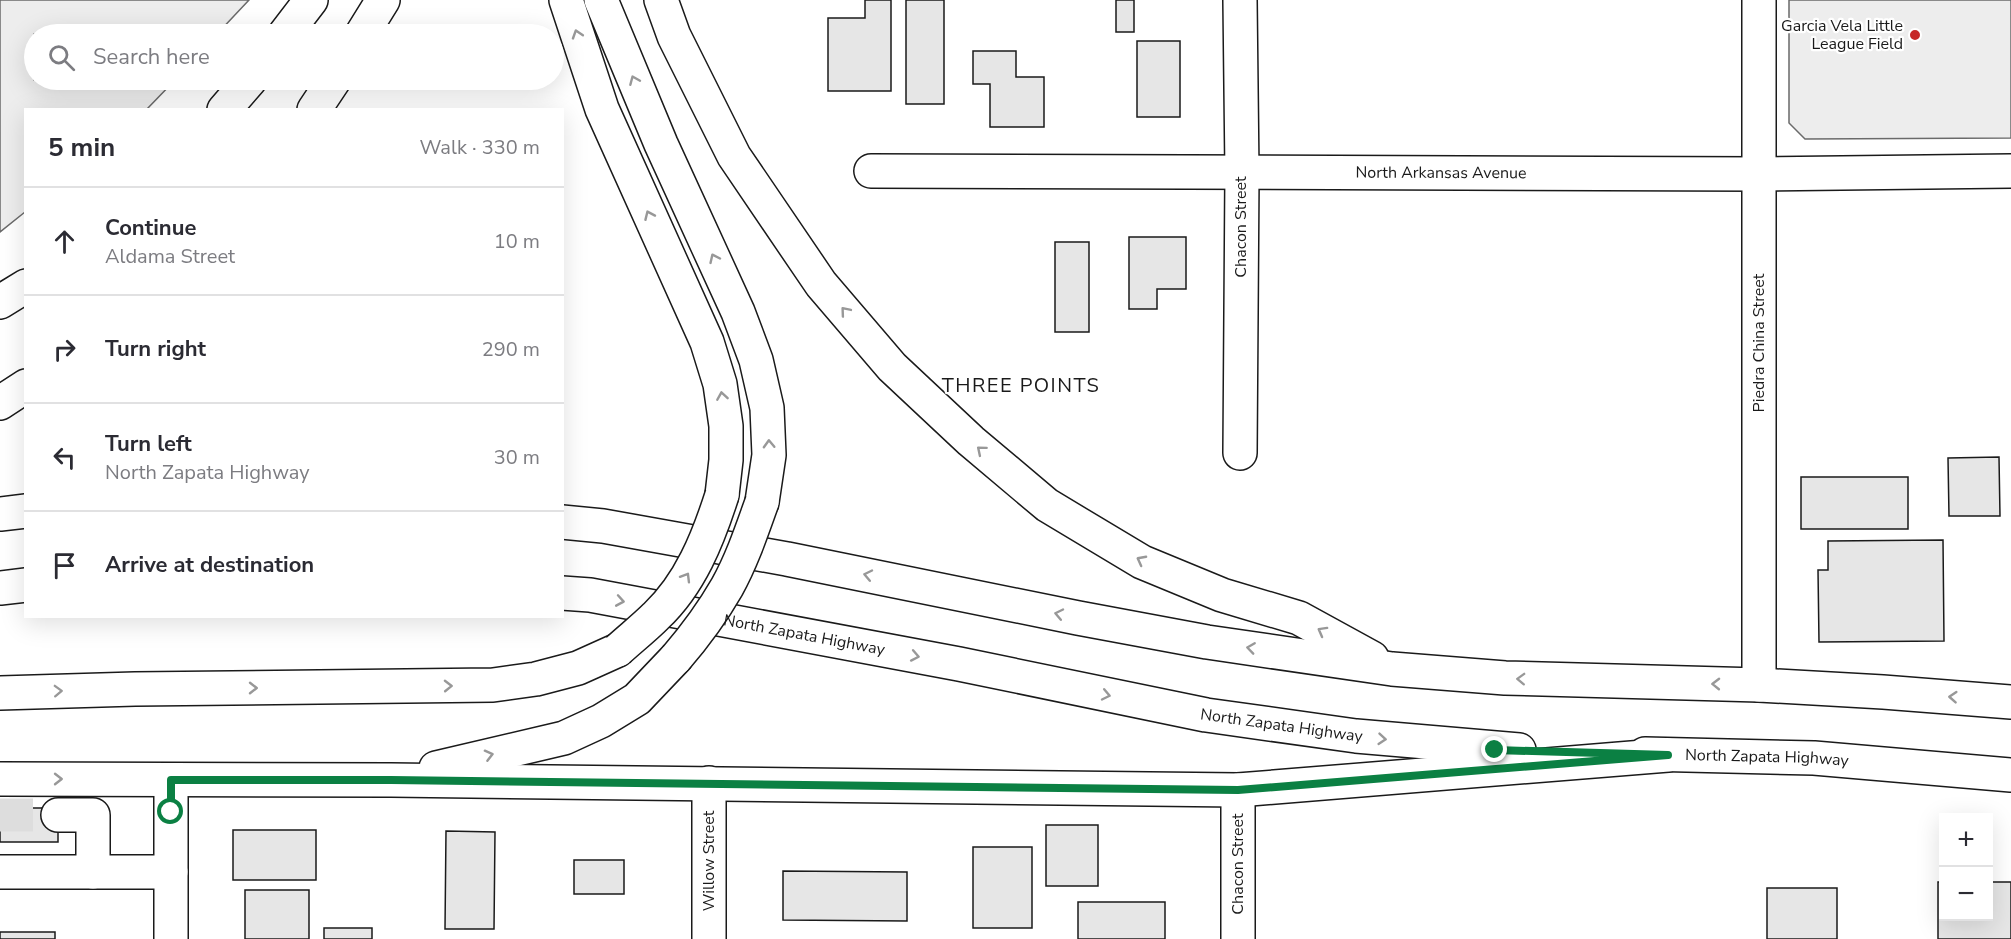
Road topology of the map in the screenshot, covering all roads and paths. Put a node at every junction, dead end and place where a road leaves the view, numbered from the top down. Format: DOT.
graph roads {
  1 [pos="311,0"];
  2 [pos="383,0"];
  3 [pos="566,0"];
  4 [pos="602,0"];
  5 [pos="661,0"];
  6 [pos="1240,0"];
  7 [pos="1759,0"];
  8 [pos="293,24"];
  9 [pos="368,24"];
  10 [pos="241,90"];
  11 [pos="327,90"];
  12 [pos="226,108"];
  13 [pos="315,108"];
  14 [pos="871,171"];
  15 [pos="2011,171"];
  16 [pos="1242,173"];
  17 [pos="1760,174"];
  18 [pos="24,287"];
  19 [pos="0,302"];
  20 [pos="24,387"];
  21 [pos="0,403"];
  22 [pos="1240,453"];
  23 [pos="24,511"];
  24 [pos="0,513"];
  25 [pos="564,522"];
  26 [pos="24,585"];
  27 [pos="0,588"];
  28 [pos="564,593"];
  29 [pos="1392,669"];
  30 [pos="1759,685"];
  31 [pos="0,693"];
  32 [pos="2011,702"];
  33 [pos="1668,755"];
  34 [pos="2011,775"];
  35 [pos="0,779"];
  36 [pos="171,780"];
  37 [pos="391,780"];
  38 [pos="709,783"];
  39 [pos="1238,790"];
  40 [pos="58,815"];
  41 [pos="0,872"];
  42 [pos="93,872"];
  43 [pos="171,872"];
  44 [pos="171,939"];
  45 [pos="709,939"];
  46 [pos="1238,939"];
  1 -- 8 [label="main road"];
  2 -- 9 [label="main road"];
  31 -- 3 [label="main road, one-way, bridge"];
  37 -- 4 [label="main road, one-way, bridge"];
  29 -- 5 [label="main road, one-way"];
  6 -- 16 [label="main road, Chacon Street"];
  7 -- 17 [label="main road, Piedra China Street"];
  10 -- 12 [label="main road"];
  11 -- 13 [label="main road"];
  14 -- 16 [label="main road, North Arkansas Avenue"];
  15 -- 17 [label="main road, North Arkansas Avenue"];
  16 -- 17 [label="main road, North Arkansas Avenue"];
  16 -- 22 [label="main road, Chacon Street"];
  17 -- 30 [label="main road, Piedra China Street"];
  18 -- 19 [label="main road"];
  20 -- 21 [label="main road"];
  23 -- 24 [label="main road"];
  29 -- 25 [label="main road, one-way"];
  26 -- 27 [label="main road"];
  28 -- 33 [label="main road, North Zapata Highway, one-way"];
  30 -- 29 [label="main road, one-way"];
  32 -- 30 [label="main road, one-way"];
  33 -- 34 [label="main road, North Zapata Highway"];
  33 -- 39 [label="main road"];
  35 -- 36 [label="main road, one-way"];
  36 -- 37 [label="main road"];
  36 -- 43 [label="main road"];
  37 -- 38 [label="main road"];
  38 -- 39 [label="main road"];
  38 -- 45 [label="main road, Willow Street"];
  39 -- 46 [label="main road, Chacon Street"];
  40 -- 42 [label="main road"];
  41 -- 42 [label="main road"];
  42 -- 43 [label="main road"];
  43 -- 44 [label="main road"];
}
